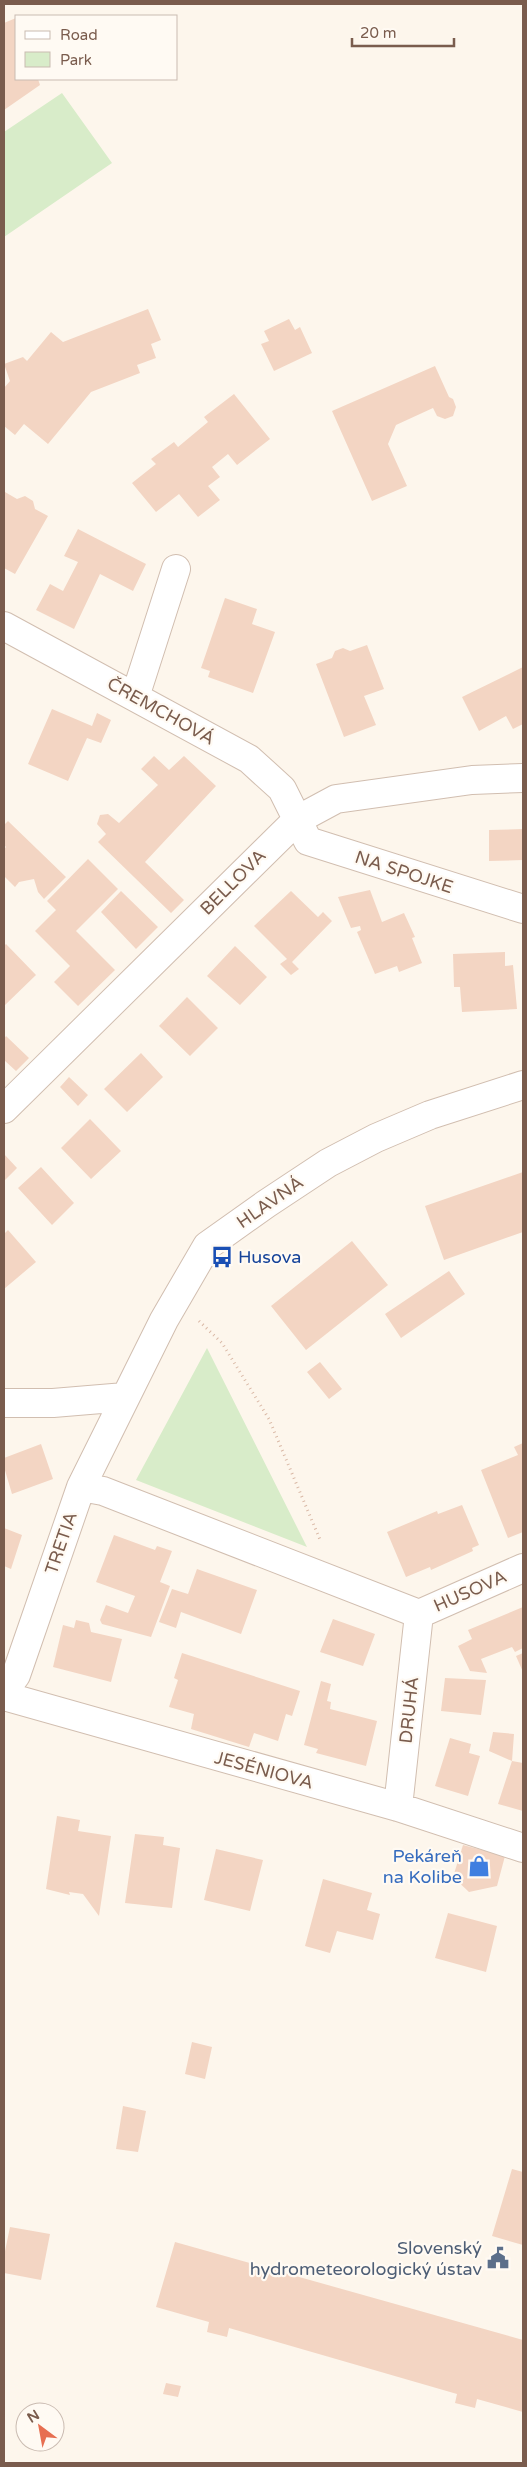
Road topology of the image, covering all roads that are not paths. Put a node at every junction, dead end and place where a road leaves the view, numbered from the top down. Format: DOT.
graph roads {
  1 [pos="176,569"];
  2 [pos="4,626"];
  3 [pos="135,696"];
  4 [pos="523,778"];
  5 [pos="296,820"];
  6 [pos="523,910"];
  7 [pos="523,1085"];
  8 [pos="4,1109"];
  9 [pos="125,1397"];
  10 [pos="4,1403"];
  11 [pos="81,1487"];
  12 [pos="523,1568"];
  13 [pos="419,1614"];
  14 [pos="4,1690"];
  15 [pos="4,1696"];
  16 [pos="398,1807"];
  17 [pos="523,1848"];
  1 -- 3 [label="street"];
  2 -- 3 [label="street, ČREMCHOVÁ"];
  3 -- 5 [label="street, ČREMCHOVÁ"];
  4 -- 5 [label="street, BELLOVA"];
  5 -- 6 [label="street, NA SPOJKE"];
  5 -- 8 [label="street, BELLOVA"];
  7 -- 9 [label="street, HLAVNÁ"];
  9 -- 10 [label="street"];
  9 -- 11 [label="street, TRETIA"];
  11 -- 13 [label="street, HUSOVA"];
  11 -- 14 [label="street, TRETIA"];
  12 -- 13 [label="street, HUSOVA"];
  13 -- 16 [label="street, DRUHÁ"];
  15 -- 16 [label="street, JESÉNIOVA"];
  16 -- 17 [label="street, JESÉNIOVA"];
}
